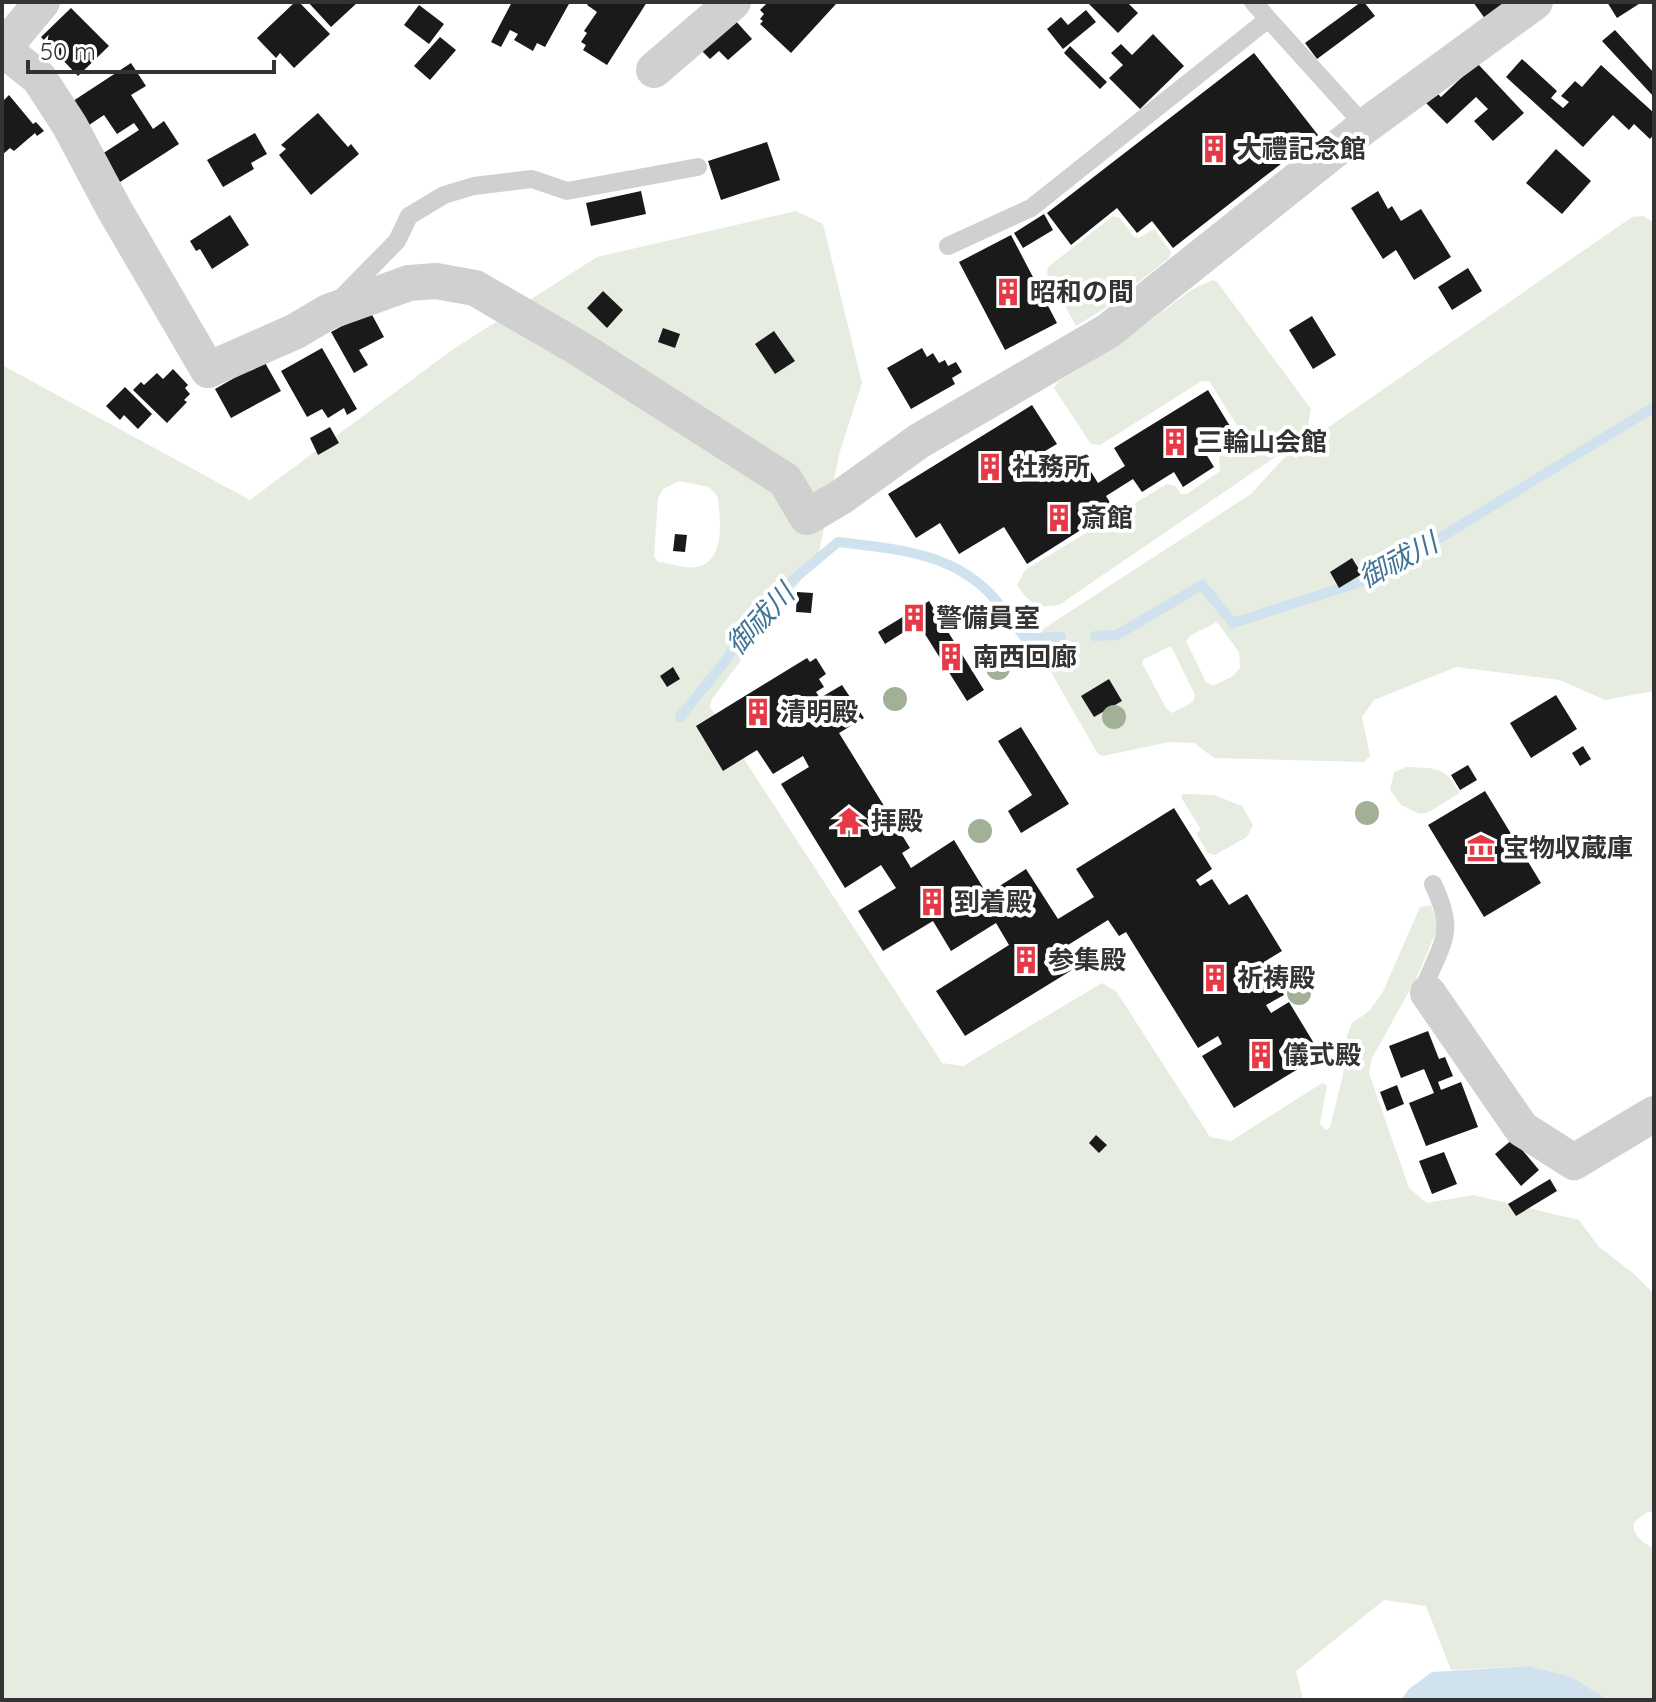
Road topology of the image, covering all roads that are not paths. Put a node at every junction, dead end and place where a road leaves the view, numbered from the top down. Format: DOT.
graph roads {
  1 [pos="42,2"];
  2 [pos="733,2"];
  3 [pos="1253,2"];
  4 [pos="1535,2"];
  5 [pos="1267,20"];
  6 [pos="2,50"];
  7 [pos="654,70"];
  8 [pos="1365,126"];
  9 [pos="698,167"];
  10 [pos="948,246"];
  11 [pos="328,312"];
  12 [pos="1433,884"];
  13 [pos="1428,993"];
  14 [pos="1654,1114"];
  1 -- 6 [label="street"];
  2 -- 7 [label="street"];
  3 -- 5 [label="lane"];
  4 -- 8 [label="street"];
  5 -- 8 [label="lane"];
  5 -- 10 [label="lane"];
  6 -- 11 [label="street"];
  8 -- 11 [label="street"];
  9 -- 11 [label="lane"];
  12 -- 13 [label="lane"];
  13 -- 14 [label="street"];
}
